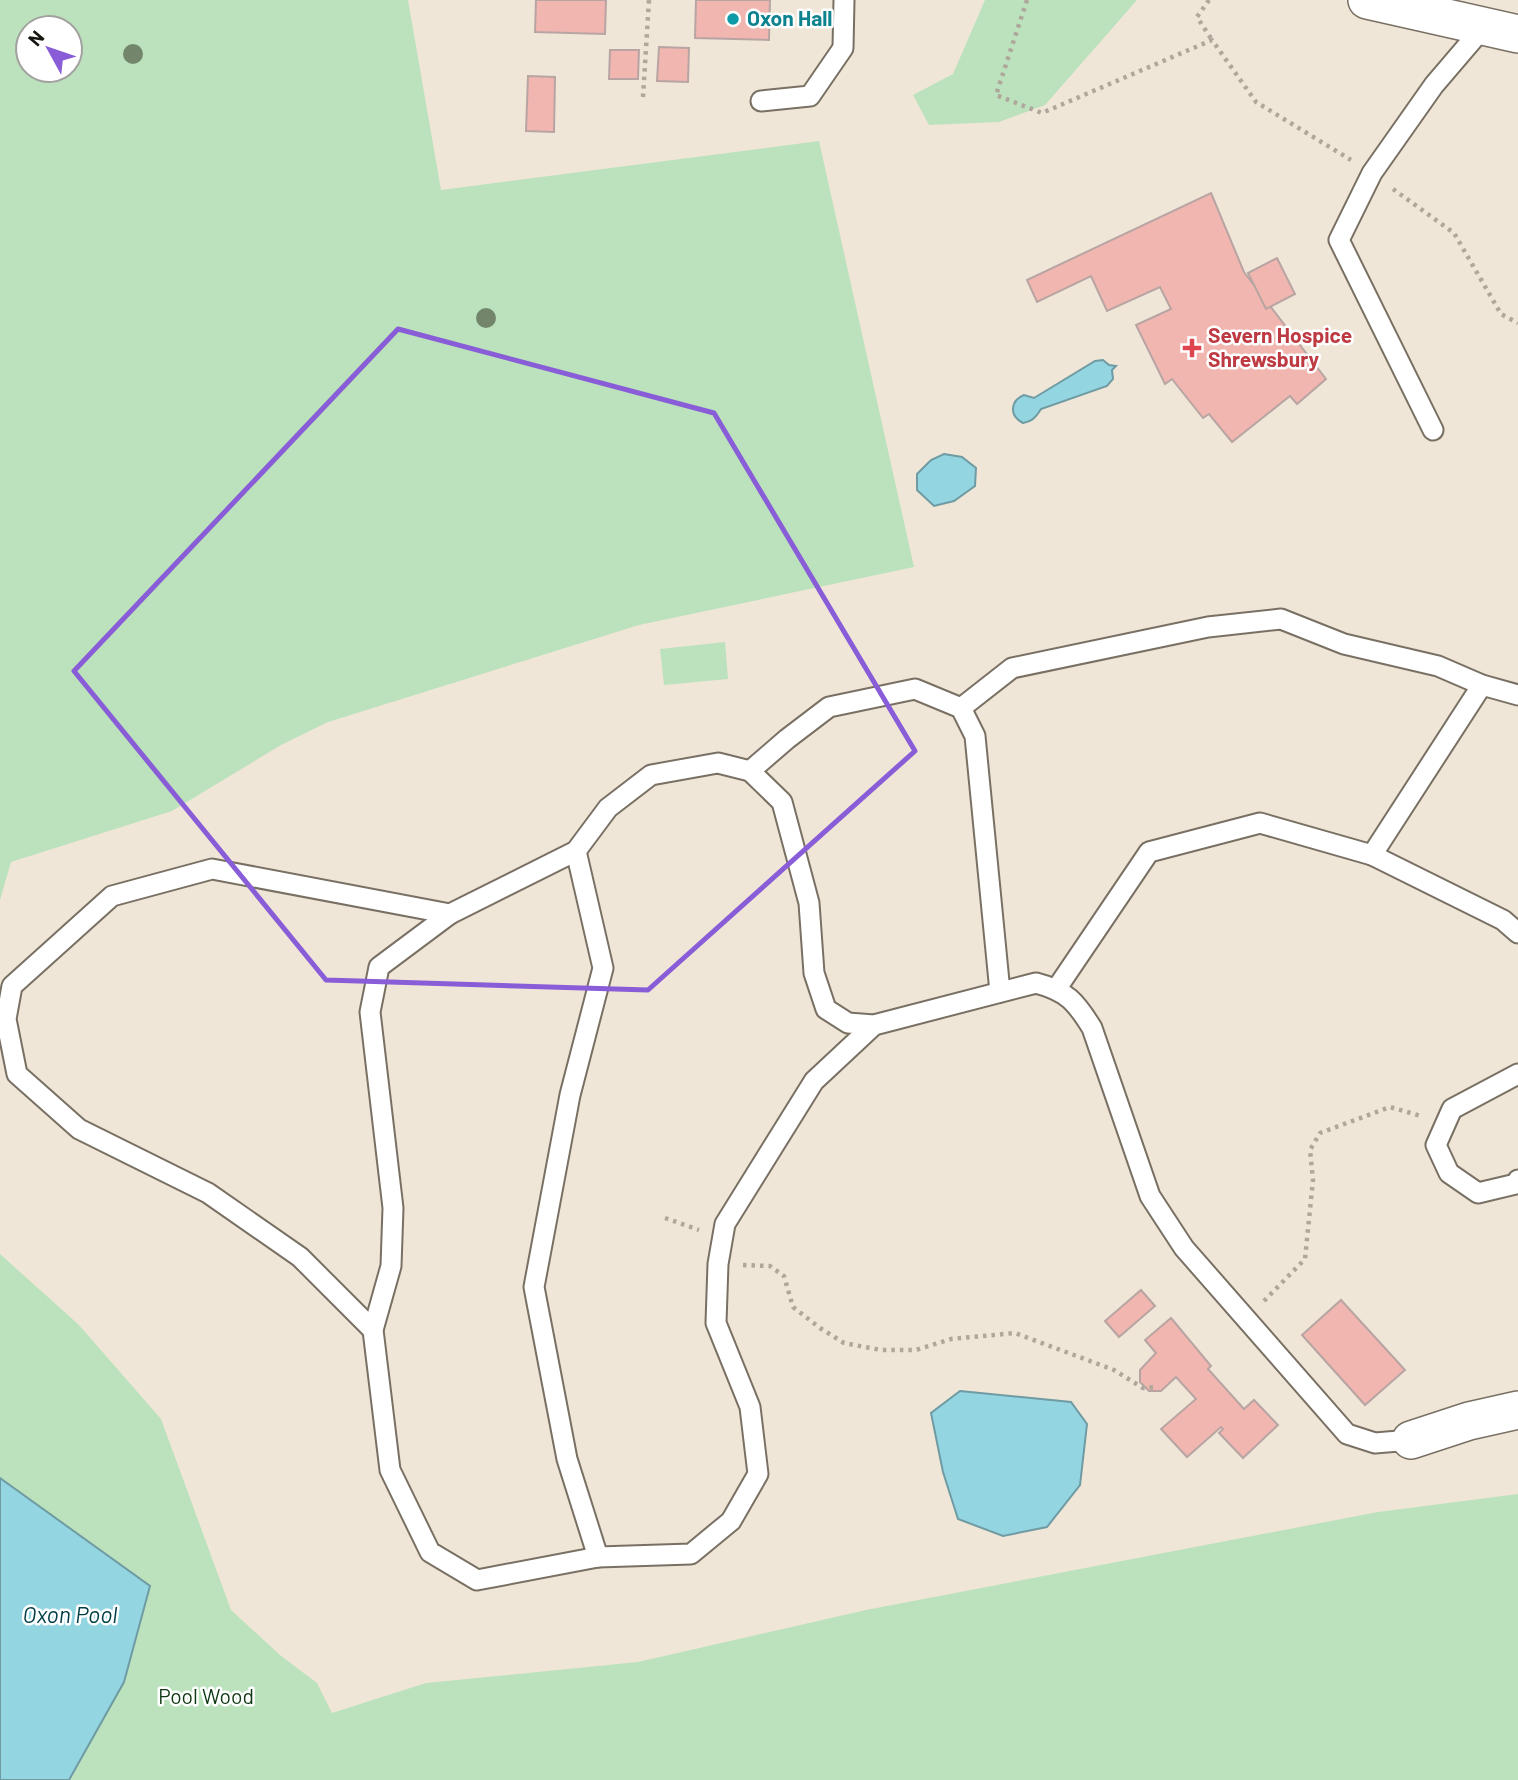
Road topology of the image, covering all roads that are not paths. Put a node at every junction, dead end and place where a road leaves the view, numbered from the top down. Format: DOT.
graph roads {
  1 [pos="844,0"];
  2 [pos="1367,0"];
  3 [pos="1481,26"];
  4 [pos="1518,34"];
  5 [pos="761,101"];
  6 [pos="1433,430"];
  7 [pos="1482,685"];
  8 [pos="1518,695"];
  9 [pos="961,708"];
  10 [pos="750,771"];
  11 [pos="576,851"];
  12 [pos="1372,855"];
  13 [pos="450,914"];
  14 [pos="1518,933"];
  15 [pos="1057,988"];
  16 [pos="1000,992"];
  17 [pos="874,1025"];
  18 [pos="1518,1074"];
  19 [pos="1518,1180"];
  20 [pos="373,1330"];
  21 [pos="1518,1410"];
  22 [pos="1411,1440"];
  23 [pos="598,1557"];
  1 -- 5 [label="lane"];
  2 -- 3 [label="street"];
  3 -- 4 [label="street"];
  3 -- 6 [label="lane"];
  7 -- 8 [label="lane"];
  7 -- 9 [label="lane"];
  7 -- 12 [label="lane"];
  9 -- 10 [label="lane"];
  9 -- 16 [label="lane"];
  10 -- 11 [label="lane"];
  10 -- 17 [label="lane"];
  11 -- 13 [label="lane"];
  11 -- 23 [label="lane"];
  12 -- 14 [label="lane"];
  12 -- 15 [label="lane"];
  13 -- 20 [label="lane"];
  13 -- 20 [label="lane"];
  15 -- 16 [label="lane"];
  15 -- 22 [label="lane"];
  16 -- 17 [label="lane"];
  17 -- 23 [label="lane"];
  18 -- 19 [label="lane"];
  20 -- 23 [label="lane"];
  21 -- 22 [label="street"];
}
